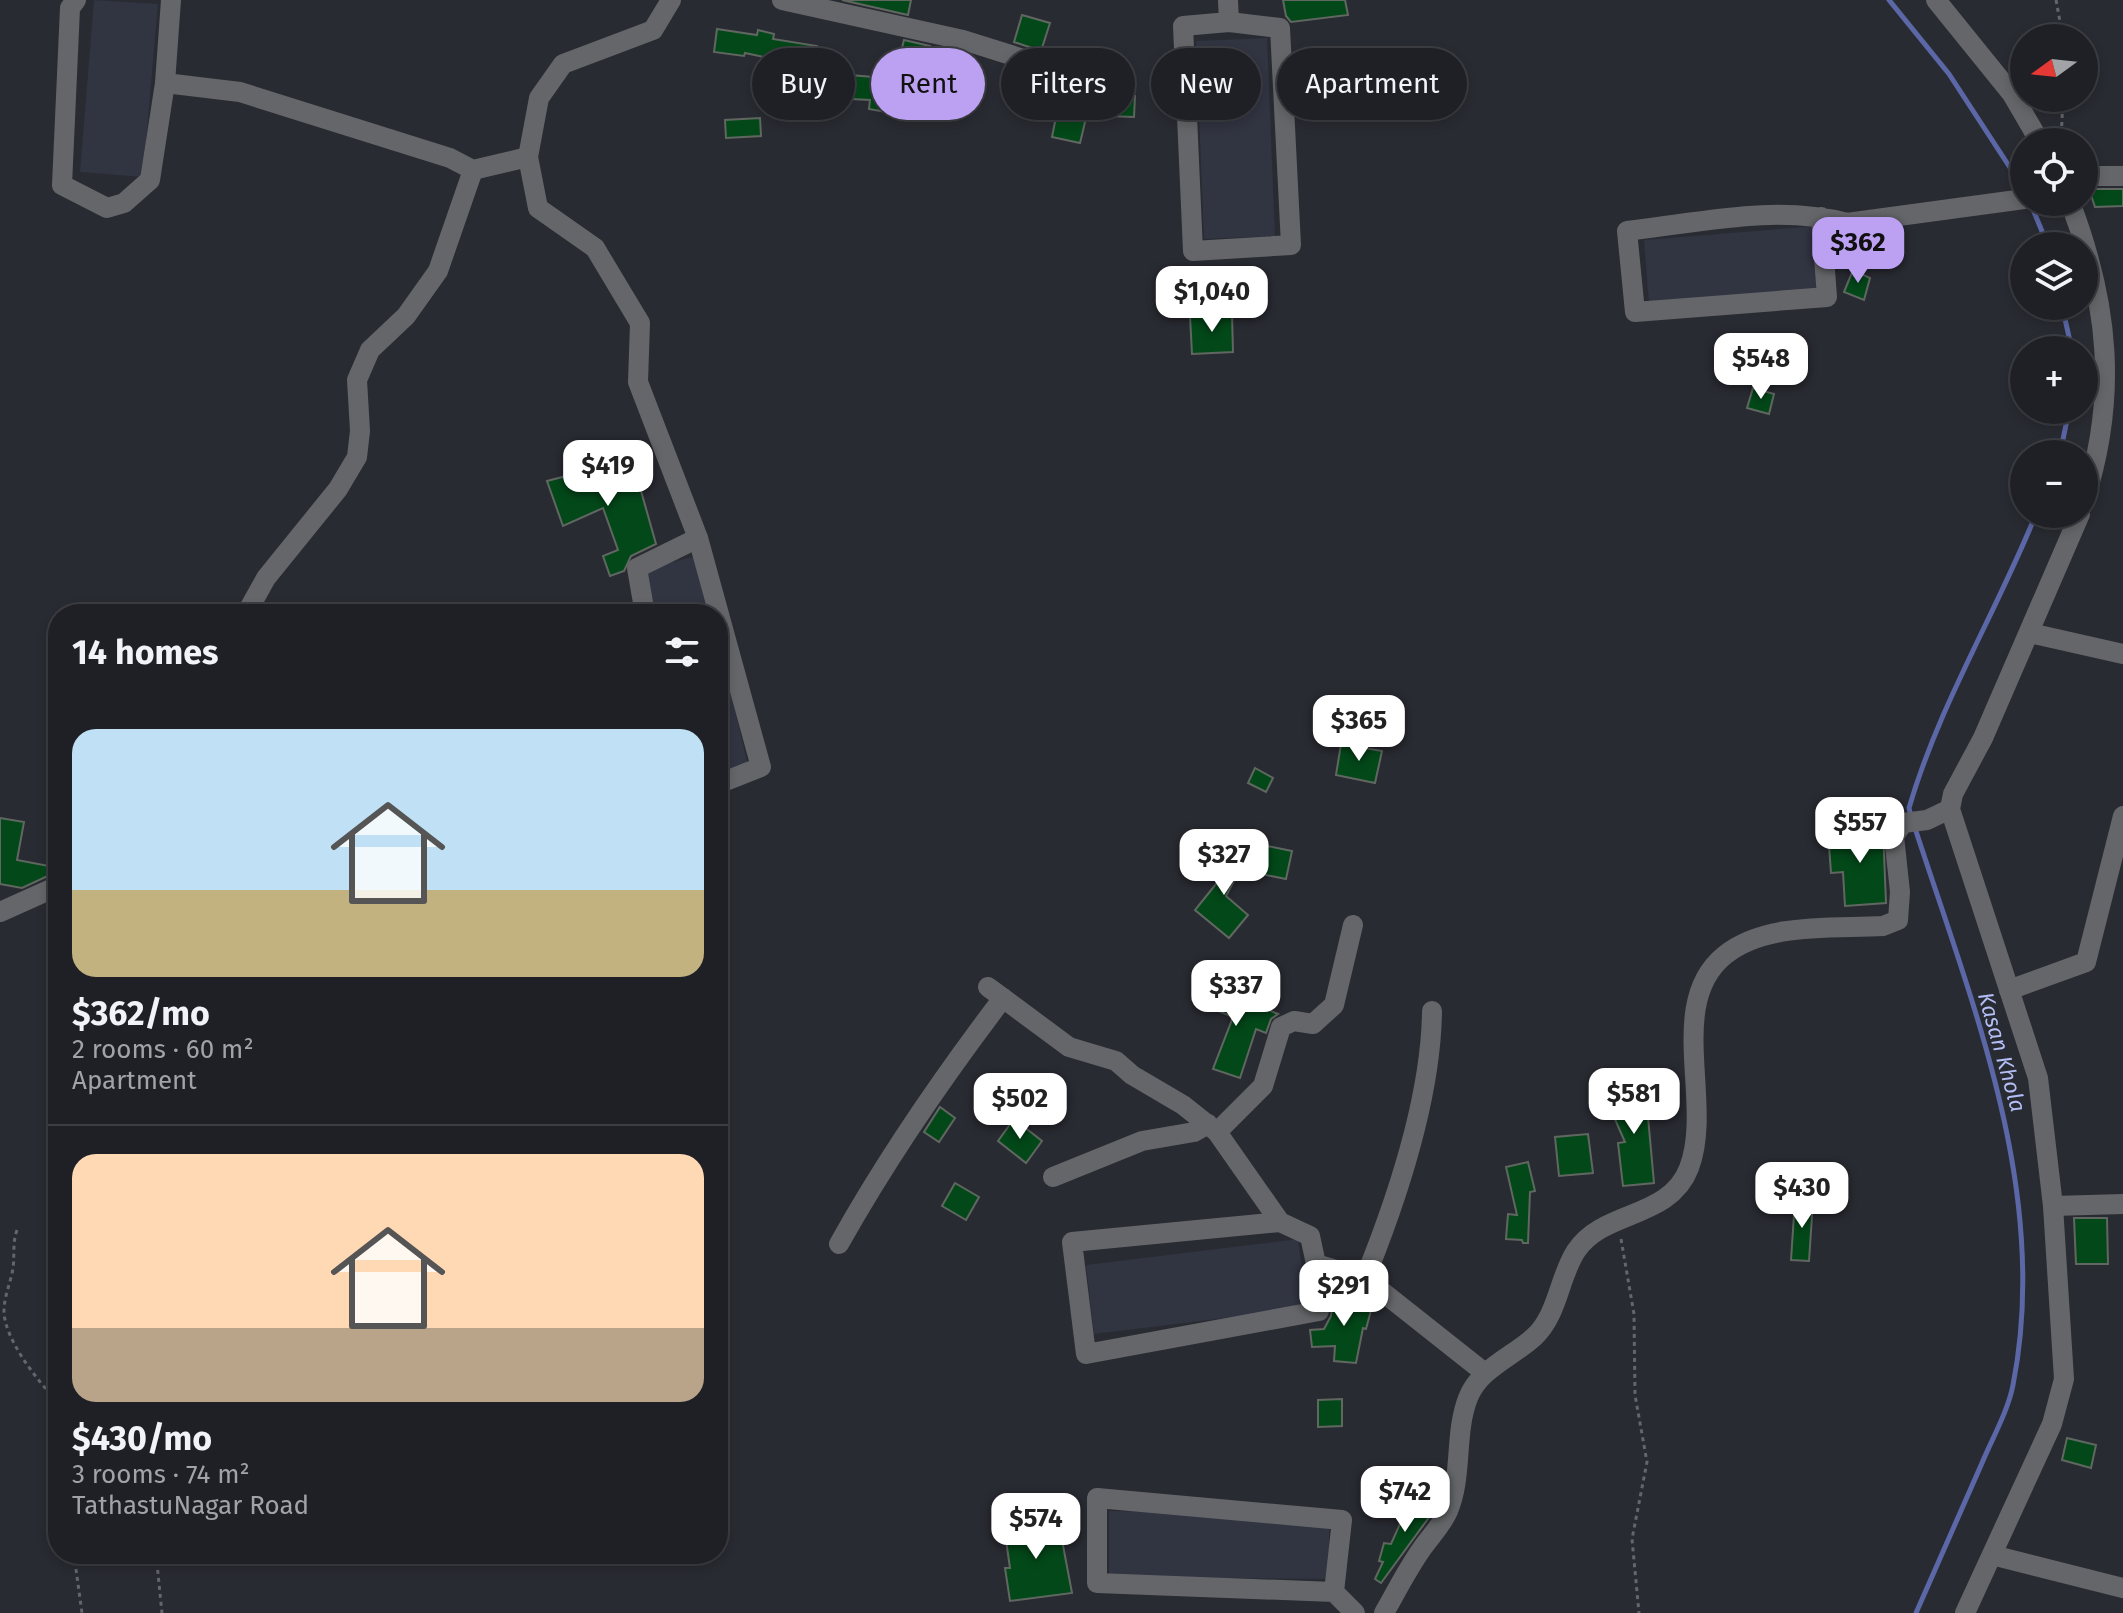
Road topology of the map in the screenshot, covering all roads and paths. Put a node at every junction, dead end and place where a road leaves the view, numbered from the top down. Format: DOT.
graph roads {
  1 [pos="76,0"];
  2 [pos="171,0"];
  3 [pos="671,0"];
  4 [pos="782,0"];
  5 [pos="1228,0"];
  6 [pos="2056,0"];
  7 [pos="1944,3"];
  8 [pos="1229,22"];
  9 [pos="2060,24"];
  10 [pos="1001,52"];
  11 [pos="165,83"];
  12 [pos="2032,128"];
  13 [pos="528,157"];
  14 [pos="473,170"];
  15 [pos="2098,176"];
  16 [pos="2123,176"];
  17 [pos="2010,202"];
  18 [pos="2075,216"];
  19 [pos="1821,217"];
  20 [pos="2098,454"];
  21 [pos="2074,528"];
  22 [pos="698,538"];
  23 [pos="252,604"];
  24 [pos="643,604"];
  25 [pos="716,604"];
  26 [pos="2030,633"];
  27 [pos="728,647"];
  28 [pos="2123,654"];
  29 [pos="728,780"];
  30 [pos="1950,809"];
  31 [pos="2123,816"];
  32 [pos="2115,882"];
  33 [pos="48,890"];
  34 [pos="0,912"];
  35 [pos="1353,925"];
  36 [pos="2009,990"];
  37 [pos="1432,1011"];
  38 [pos="1212,1128"];
  39 [pos="1053,1177"];
  40 [pos="2123,1204"];
  41 [pos="2053,1206"];
  42 [pos="1617,1220"];
  43 [pos="1280,1222"];
  44 [pos="17,1230"];
  45 [pos="839,1244"];
  46 [pos="1316,1264"];
  47 [pos="1365,1278"];
  48 [pos="1485,1373"];
  49 [pos="48,1394"];
  50 [pos="1992,1555"];
  51 [pos="75,1564"];
  52 [pos="157,1564"];
  53 [pos="2123,1588"];
  54 [pos="1334,1592"];
  55 [pos="82,1613"];
  56 [pos="162,1613"];
  57 [pos="1355,1613"];
  58 [pos="1384,1613"];
  59 [pos="1639,1613"];
  60 [pos="1965,1613"];
  1 -- 11 [label="street"];
  2 -- 11 [label="street"];
  3 -- 13 [label="street"];
  4 -- 10 [label="street"];
  5 -- 8 [label="street"];
  6 -- 9 [label="path"];
  7 -- 12 [label="street"];
  8 -- 8 [label="street"];
  11 -- 14 [label="street"];
  13 -- 14 [label="street"];
  13 -- 22 [label="street"];
  14 -- 23 [label="street"];
  15 -- 16 [label="street"];
  17 -- 19 [label="street"];
  18 -- 20 [label="street"];
  19 -- 19 [label="street"];
  21 -- 26 [label="street"];
  22 -- 24 [label="street"];
  22 -- 25 [label="street"];
  26 -- 28 [label="street"];
  26 -- 30 [label="street"];
  27 -- 29 [label="street"];
  30 -- 36 [label="street"];
  30 -- 42 [label="street"];
  31 -- 32 [label="street"];
  32 -- 36 [label="street"];
  33 -- 34 [label="street"];
  35 -- 38 [label="street"];
  36 -- 41 [label="street"];
  37 -- 47 [label="street"];
  38 -- 39 [label="street"];
  38 -- 43 [label="street"];
  38 -- 45 [label="street"];
  40 -- 41 [label="street"];
  41 -- 50 [label="street"];
  42 -- 48 [label="street"];
  42 -- 59 [label="path"];
  43 -- 46 [label="street"];
  43 -- 46 [label="street"];
  44 -- 49 [label="path"];
  46 -- 47 [label="street"];
  47 -- 48 [label="street"];
  48 -- 58 [label="street"];
  50 -- 53 [label="street"];
  50 -- 60 [label="street"];
  51 -- 55 [label="path"];
  52 -- 56 [label="path"];
  54 -- 54 [label="street"];
  54 -- 57 [label="street"];
}
